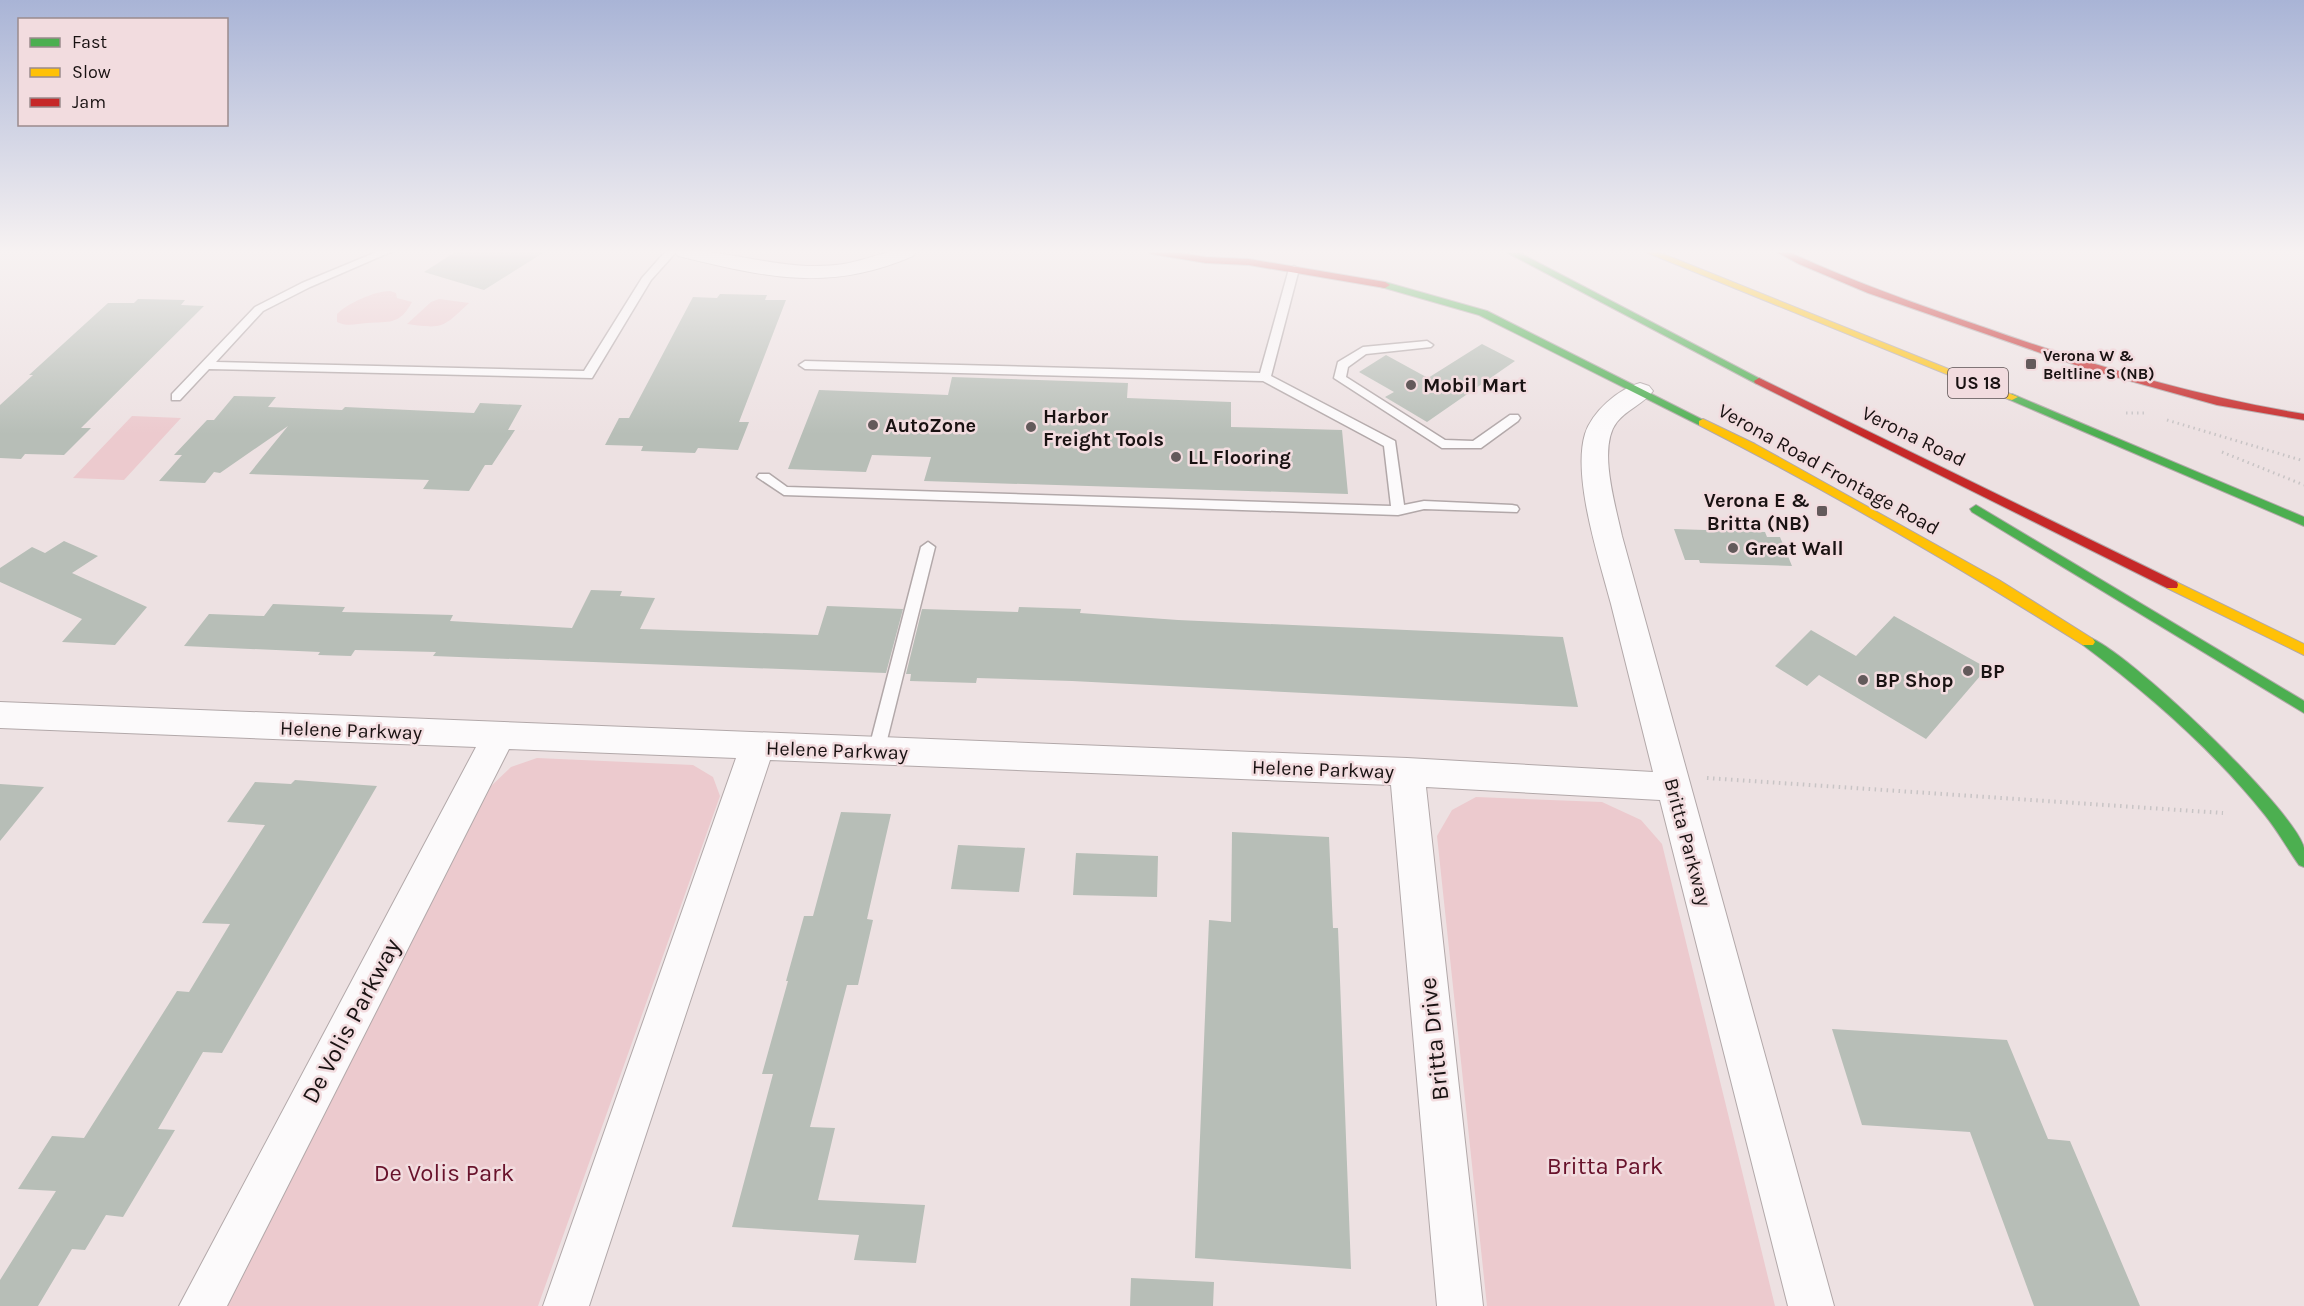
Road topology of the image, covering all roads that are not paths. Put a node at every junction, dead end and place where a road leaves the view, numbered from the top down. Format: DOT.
graph roads {
  1 [pos="256,312"];
  2 [pos="626,312"];
  3 [pos="1282,312"];
  4 [pos="1479,312"];
  5 [pos="1626,312"];
  6 [pos="1801,312"];
  7 [pos="1932,312"];
  8 [pos="1427,345"];
  9 [pos="206,365"];
  10 [pos="805,365"];
  11 [pos="1265,377"];
  12 [pos="1640,391"];
  13 [pos="176,397"];
  14 [pos="1800,402"];
  15 [pos="2304,417"];
  16 [pos="1514,418"];
  17 [pos="764,477"];
  18 [pos="1931,481"];
  19 [pos="1961,500"];
  20 [pos="1512,509"];
  21 [pos="1398,511"];
  22 [pos="2304,522"];
  23 [pos="928,547"];
  24 [pos="2304,650"];
  25 [pos="2304,708"];
  26 [pos="0,715"];
  27 [pos="499,736"];
  28 [pos="757,747"];
  29 [pos="876,752"];
  30 [pos="1407,772"];
  31 [pos="1672,782"];
  32 [pos="2304,860"];
  33 [pos="202,1306"];
  34 [pos="566,1306"];
  35 [pos="1460,1306"];
  36 [pos="1811,1306"];
  1 -- 9 [label="lane"];
  2 -- 9 [label="lane"];
  3 -- 11 [label="lane"];
  4 -- 12 [label="main road, Verona Road Frontage Road"];
  5 -- 14 [label="main road, Verona Road"];
  6 -- 22 [label="main road, US 18"];
  7 -- 15 [label="main road"];
  8 -- 16 [label="lane"];
  9 -- 13 [label="lane"];
  10 -- 11 [label="lane"];
  11 -- 21 [label="lane"];
  12 -- 31 [label="street, Britta Parkway"];
  12 -- 32 [label="main road, Verona Road Frontage Road"];
  14 -- 18 [label="main road"];
  14 -- 24 [label="main road, Verona Road"];
  17 -- 21 [label="lane"];
  19 -- 25 [label="main road"];
  20 -- 21 [label="lane"];
  23 -- 29 [label="lane"];
  26 -- 27 [label="street, Helene Parkway"];
  27 -- 28 [label="street, Helene Parkway"];
  27 -- 33 [label="street, De Volis Parkway"];
  28 -- 29 [label="street, Helene Parkway"];
  28 -- 34 [label="street"];
  29 -- 30 [label="street, Helene Parkway"];
  30 -- 31 [label="street, Helene Parkway"];
  30 -- 35 [label="street, Britta Drive"];
  31 -- 36 [label="street, Britta Parkway"];
}
